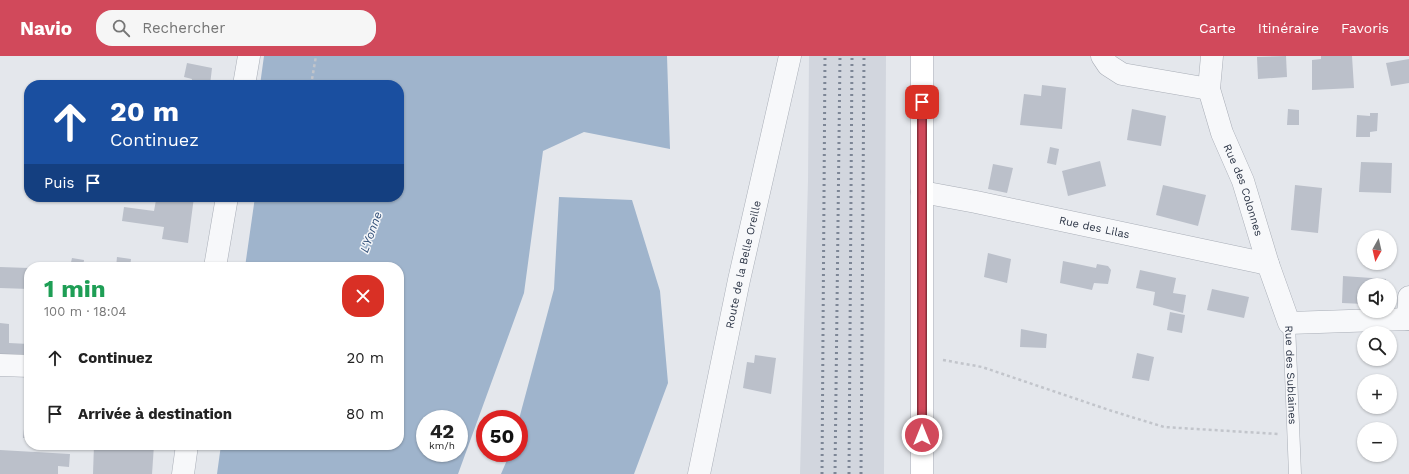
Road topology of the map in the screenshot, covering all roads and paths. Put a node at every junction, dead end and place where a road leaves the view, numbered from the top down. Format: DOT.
graph roads {
  1 [pos="249,56"];
  2 [pos="316,56"];
  3 [pos="790,56"];
  4 [pos="922,56"];
  5 [pos="1102,56"];
  6 [pos="1212,56"];
  7 [pos="245,80"];
  8 [pos="312,80"];
  9 [pos="1209,89"];
  10 [pos="922,192"];
  11 [pos="226,202"];
  12 [pos="216,262"];
  13 [pos="1268,264"];
  14 [pos="1409,297"];
  15 [pos="1408,319"];
  16 [pos="1288,323"];
  17 [pos="921,356"];
  18 [pos="0,365"];
  19 [pos="24,366"];
  20 [pos="1292,435"];
  21 [pos="186,450"];
  22 [pos="183,474"];
  23 [pos="699,474"];
  24 [pos="922,474"];
  25 [pos="1295,474"];
  1 -- 7 [label="street"];
  2 -- 8 [label="path"];
  3 -- 23 [label="street, Route de la Belle Oreille"];
  4 -- 10 [label="main road"];
  5 -- 9 [label="street"];
  6 -- 9 [label="street, Rue des Colonnes"];
  9 -- 13 [label="street, Rue des Colonnes"];
  10 -- 13 [label="street, Rue des Lilas"];
  10 -- 17 [label="main road"];
  11 -- 12 [label="street"];
  13 -- 16 [label="street, Rue des Colonnes"];
  14 -- 15 [label="street, Rue des Sublaines"];
  15 -- 16 [label="street, Rue des Sublaines"];
  16 -- 20 [label="lane, Rue des Sublaines"];
  17 -- 20 [label="path"];
  17 -- 24 [label="main road"];
  18 -- 19 [label="street"];
  20 -- 25 [label="lane, Rue des Sublaines"];
  21 -- 22 [label="street"];
}
